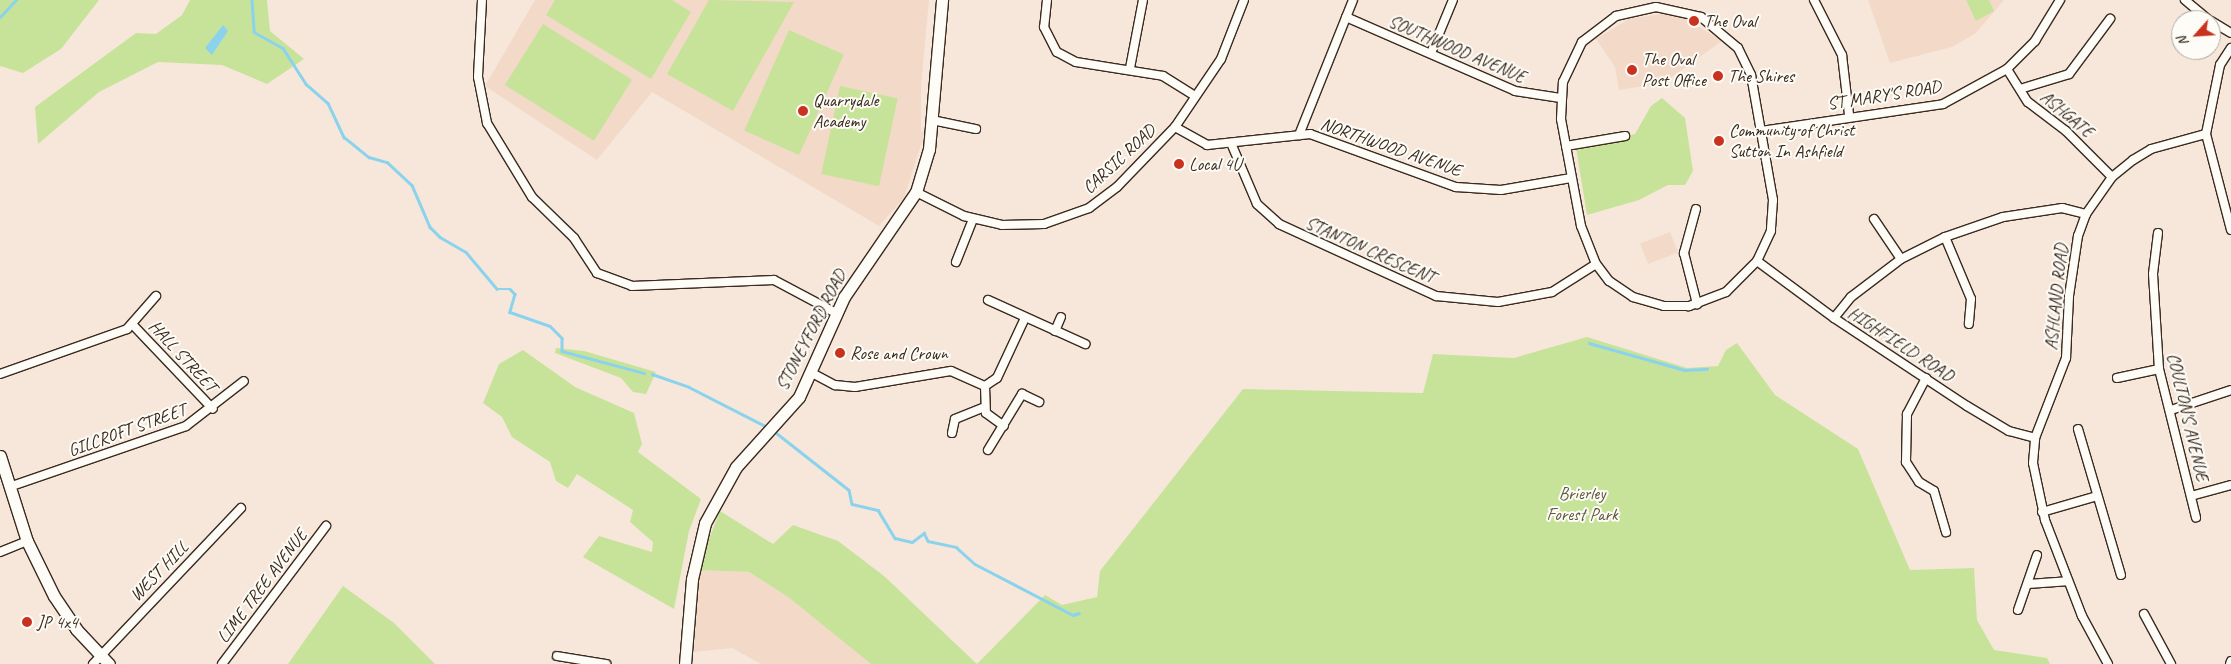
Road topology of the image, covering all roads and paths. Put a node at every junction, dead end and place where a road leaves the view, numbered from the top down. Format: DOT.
graph roads {
  1 [pos="482,0"];
  2 [pos="942,0"];
  3 [pos="1047,0"];
  4 [pos="1143,0"];
  5 [pos="1244,0"];
  6 [pos="1353,0"];
  7 [pos="1453,0"];
  8 [pos="1814,0"];
  9 [pos="2060,0"];
  10 [pos="2185,0"];
  11 [pos="1655,3"];
  12 [pos="2197,10"];
  13 [pos="1346,17"];
  14 [pos="2110,19"];
  15 [pos="2231,48"];
  16 [pos="1431,54"];
  17 [pos="1130,68"];
  18 [pos="2007,70"];
  19 [pos="2020,89"];
  20 [pos="1194,96"];
  21 [pos="1560,98"];
  22 [pos="1849,114"];
  23 [pos="932,120"];
  24 [pos="1175,127"];
  25 [pos="976,129"];
  26 [pos="1761,131"];
  27 [pos="1299,134"];
  28 [pos="2206,134"];
  29 [pos="1625,136"];
  30 [pos="1232,143"];
  31 [pos="1566,146"];
  32 [pos="2112,177"];
  33 [pos="1571,178"];
  34 [pos="916,192"];
  35 [pos="1696,209"];
  36 [pos="2086,214"];
  37 [pos="973,219"];
  38 [pos="1874,219"];
  39 [pos="2231,230"];
  40 [pos="2158,233"];
  41 [pos="1945,238"];
  42 [pos="1901,259"];
  43 [pos="1757,261"];
  44 [pos="956,262"];
  45 [pos="1596,264"];
  46 [pos="156,296"];
  47 [pos="988,300"];
  48 [pos="1697,304"];
  49 [pos="836,313"];
  50 [pos="1025,318"];
  51 [pos="1061,318"];
  52 [pos="1834,318"];
  53 [pos="132,324"];
  54 [pos="1969,324"];
  55 [pos="1055,331"];
  56 [pos="1084,344"];
  57 [pos="2159,369"];
  58 [pos="812,373"];
  59 [pos="0,374"];
  60 [pos="1926,378"];
  61 [pos="2117,378"];
  62 [pos="244,382"];
  63 [pos="985,386"];
  64 [pos="2231,390"];
  65 [pos="1039,402"];
  66 [pos="984,406"];
  67 [pos="213,409"];
  68 [pos="2171,410"];
  69 [pos="1004,426"];
  70 [pos="2078,429"];
  71 [pos="952,433"];
  72 [pos="2035,438"];
  73 [pos="988,450"];
  74 [pos="0,456"];
  75 [pos="2231,485"];
  76 [pos="9,487"];
  77 [pos="2097,496"];
  78 [pos="2191,496"];
  79 [pos="241,508"];
  80 [pos="2042,512"];
  81 [pos="2196,517"];
  82 [pos="326,526"];
  83 [pos="1946,532"];
  84 [pos="27,541"];
  85 [pos="0,552"];
  86 [pos="2037,555"];
  87 [pos="2121,575"];
  88 [pos="2067,581"];
  89 [pos="2028,584"];
  90 [pos="2018,610"];
  91 [pos="2144,614"];
  92 [pos="557,656"];
  93 [pos="96,660"];
  94 [pos="109,664"];
  95 [pos="222,664"];
  96 [pos="606,664"];
  97 [pos="685,664"];
  98 [pos="2108,664"];
  99 [pos="2172,664"];
  1 -- 49 [label="street"];
  2 -- 23 [label="main road, STONEYFORD ROAD"];
  3 -- 17 [label="street"];
  4 -- 17 [label="street"];
  5 -- 20 [label="street, CARSIC ROAD"];
  6 -- 13 [label="street"];
  7 -- 16 [label="street"];
  8 -- 22 [label="street"];
  9 -- 18 [label="street, ST MARY'S ROAD"];
  10 -- 12 [label="street"];
  11 -- 21 [label="street"];
  11 -- 26 [label="street"];
  13 -- 16 [label="street, SOUTHWOOD AVENUE"];
  13 -- 27 [label="street"];
  14 -- 19 [label="street"];
  15 -- 28 [label="street"];
  16 -- 21 [label="street, SOUTHWOOD AVENUE"];
  17 -- 20 [label="street"];
  18 -- 19 [label="street, ASHGATE"];
  18 -- 22 [label="street, ST MARY'S ROAD"];
  19 -- 32 [label="street, ASHGATE"];
  20 -- 24 [label="street, CARSIC ROAD"];
  21 -- 31 [label="street"];
  22 -- 26 [label="street, ST MARY'S ROAD"];
  23 -- 25 [label="street"];
  23 -- 34 [label="main road, STONEYFORD ROAD"];
  24 -- 30 [label="street, NORTHWOOD AVENUE"];
  24 -- 37 [label="street, CARSIC ROAD"];
  26 -- 43 [label="street"];
  27 -- 30 [label="street, NORTHWOOD AVENUE"];
  27 -- 33 [label="street, NORTHWOOD AVENUE"];
  28 -- 32 [label="street"];
  28 -- 39 [label="street"];
  29 -- 31 [label="street"];
  30 -- 45 [label="street, STANTON CRESCENT"];
  31 -- 33 [label="street"];
  32 -- 36 [label="street"];
  33 -- 45 [label="street"];
  34 -- 37 [label="street, CARSIC ROAD"];
  34 -- 49 [label="main road, STONEYFORD ROAD"];
  35 -- 48 [label="street"];
  36 -- 41 [label="street"];
  36 -- 72 [label="street, ASHLAND ROAD"];
  37 -- 44 [label="street"];
  38 -- 42 [label="street"];
  40 -- 57 [label="street, COULTON'S AVENUE"];
  41 -- 42 [label="street"];
  41 -- 54 [label="street"];
  42 -- 52 [label="street"];
  43 -- 48 [label="street"];
  43 -- 52 [label="street, HIGHFIELD ROAD"];
  45 -- 48 [label="street"];
  46 -- 53 [label="street"];
  47 -- 50 [label="street"];
  49 -- 58 [label="main road, STONEYFORD ROAD"];
  50 -- 55 [label="street"];
  50 -- 63 [label="street"];
  51 -- 55 [label="street"];
  52 -- 60 [label="street, HIGHFIELD ROAD"];
  53 -- 59 [label="street"];
  53 -- 67 [label="street, HALL STREET"];
  55 -- 56 [label="street"];
  57 -- 61 [label="street"];
  57 -- 68 [label="street, COULTON'S AVENUE"];
  58 -- 63 [label="street"];
  58 -- 97 [label="main road, STONEYFORD ROAD"];
  60 -- 72 [label="street, HIGHFIELD ROAD"];
  60 -- 83 [label="street"];
  62 -- 67 [label="street, GILCROFT STREET"];
  63 -- 66 [label="street"];
  64 -- 68 [label="street"];
  65 -- 69 [label="street"];
  66 -- 69 [label="street"];
  66 -- 71 [label="street"];
  67 -- 76 [label="street, GILCROFT STREET"];
  68 -- 78 [label="street, COULTON'S AVENUE"];
  69 -- 73 [label="street"];
  70 -- 77 [label="street"];
  72 -- 80 [label="street, ASHLAND ROAD"];
  74 -- 76 [label="main road"];
  75 -- 78 [label="street"];
  76 -- 84 [label="main road"];
  77 -- 80 [label="street"];
  77 -- 87 [label="street"];
  78 -- 81 [label="street, COULTON'S AVENUE"];
  79 -- 93 [label="street, WEST HILL"];
  80 -- 88 [label="street, ASHLAND ROAD"];
  82 -- 95 [label="street, LIME TREE AVENUE"];
  84 -- 85 [label="street"];
  84 -- 93 [label="main road"];
  86 -- 89 [label="street"];
  88 -- 89 [label="street"];
  88 -- 98 [label="street, ASHLAND ROAD"];
  89 -- 90 [label="street"];
  91 -- 99 [label="street"];
  92 -- 96 [label="street"];
  93 -- 94 [label="main road"];
}
